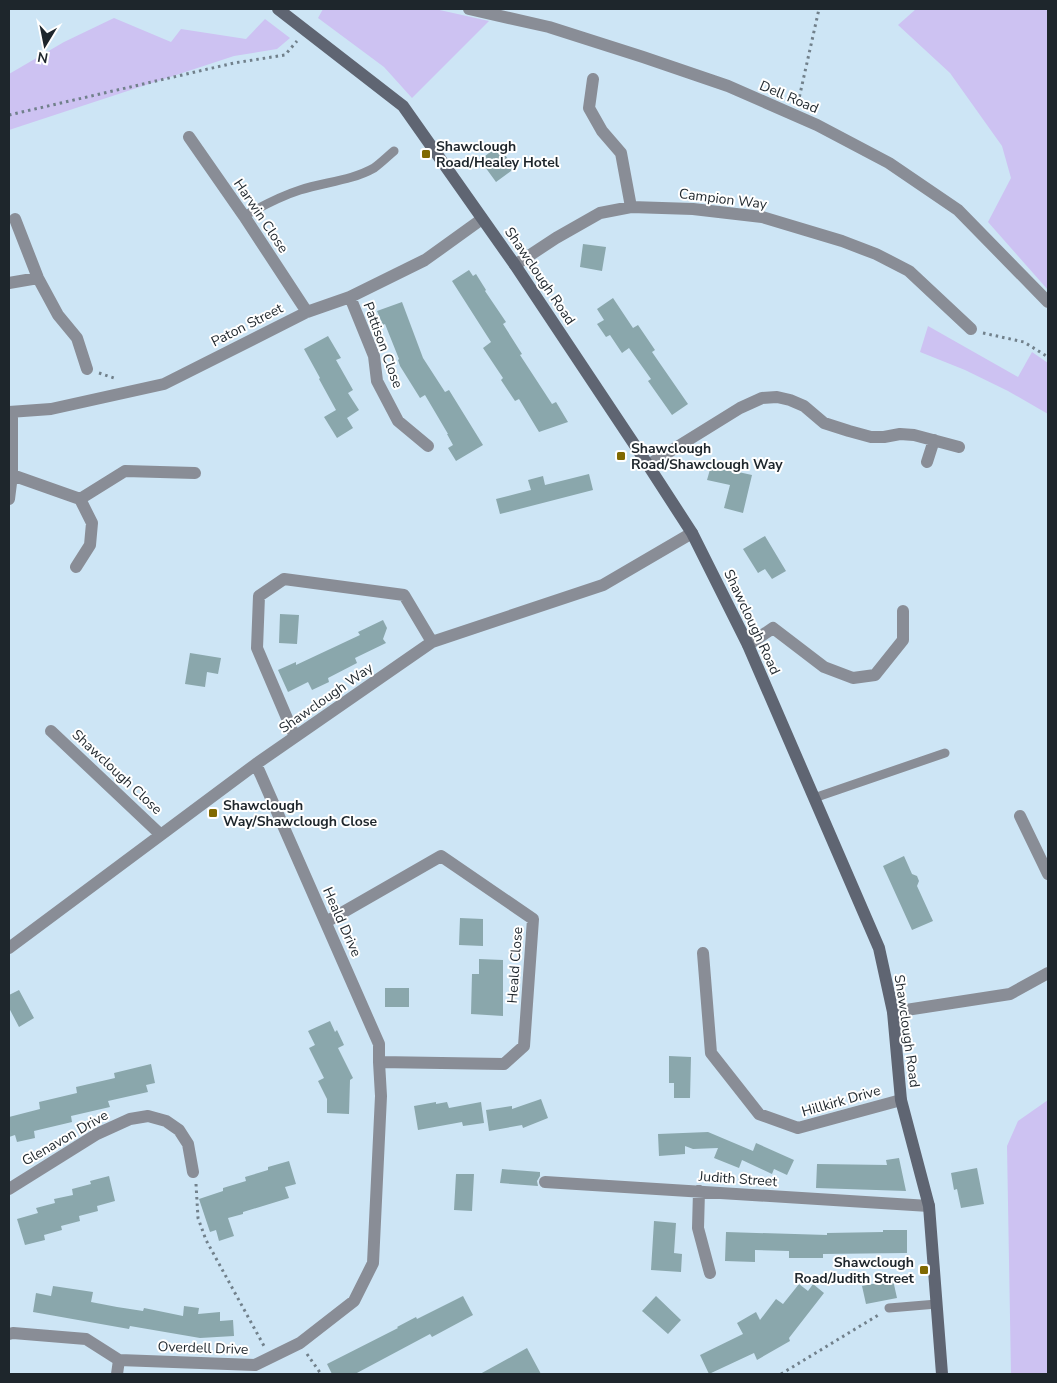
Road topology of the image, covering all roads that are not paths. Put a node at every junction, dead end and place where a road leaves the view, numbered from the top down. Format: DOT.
graph roads {
  1 [pos="278,9"];
  2 [pos="469,9"];
  3 [pos="593,79"];
  4 [pos="190,138"];
  5 [pos="394,151"];
  6 [pos="631,207"];
  7 [pos="244,216"];
  8 [pos="15,219"];
  9 [pos="482,219"];
  10 [pos="516,265"];
  11 [pos="38,278"];
  12 [pos="9,283"];
  13 [pos="350,297"];
  14 [pos="1048,302"];
  15 [pos="307,312"];
  16 [pos="971,329"];
  17 [pos="86,369"];
  18 [pos="10,412"];
  19 [pos="934,440"];
  20 [pos="428,446"];
  21 [pos="959,447"];
  22 [pos="927,462"];
  23 [pos="648,465"];
  24 [pos="196,473"];
  25 [pos="12,475"];
  26 [pos="9,499"];
  27 [pos="80,499"];
  28 [pos="692,533"];
  29 [pos="76,567"];
  30 [pos="903,611"];
  31 [pos="432,642"];
  32 [pos="748,645"];
  33 [pos="51,731"];
  34 [pos="295,737"];
  35 [pos="945,753"];
  36 [pos="256,764"];
  37 [pos="814,798"];
  38 [pos="1020,816"];
  39 [pos="161,835"];
  40 [pos="1048,874"];
  41 [pos="326,922"];
  42 [pos="9,948"];
  43 [pos="703,952"];
  44 [pos="1048,972"];
  45 [pos="892,1012"];
  46 [pos="379,1062"];
  47 [pos="381,1096"];
  48 [pos="901,1100"];
  49 [pos="193,1172"];
  50 [pos="545,1182"];
  51 [pos="9,1189"];
  52 [pos="699,1192"];
  53 [pos="928,1206"];
  54 [pos="710,1273"];
  55 [pos="937,1304"];
  56 [pos="889,1308"];
  57 [pos="9,1334"];
  58 [pos="119,1360"];
  59 [pos="117,1374"];
  60 [pos="942,1374"];
  1 -- 9 [label="main road, Shawclough Road"];
  2 -- 14 [label="street, Dell Road"];
  3 -- 6 [label="street"];
  4 -- 7 [label="street, Harwin Close"];
  5 -- 7 [label="lane"];
  6 -- 10 [label="street, Campion Way"];
  6 -- 16 [label="street, Campion Way"];
  7 -- 15 [label="street, Harwin Close"];
  8 -- 11 [label="street"];
  9 -- 10 [label="main road, Shawclough Road"];
  9 -- 13 [label="street, Paton Street"];
  10 -- 23 [label="main road, Shawclough Road"];
  11 -- 12 [label="street"];
  11 -- 17 [label="street"];
  13 -- 15 [label="street, Paton Street"];
  13 -- 20 [label="street, Pattison Close"];
  15 -- 18 [label="street, Paton Street"];
  18 -- 25 [label="street"];
  19 -- 21 [label="street"];
  19 -- 22 [label="street"];
  19 -- 23 [label="street"];
  23 -- 28 [label="main road, Shawclough Road"];
  24 -- 27 [label="street"];
  25 -- 26 [label="street"];
  25 -- 27 [label="street"];
  27 -- 29 [label="street"];
  28 -- 31 [label="street, Shawclough Way"];
  28 -- 32 [label="main road, Shawclough Road"];
  30 -- 32 [label="street"];
  31 -- 34 [label="street, Shawclough Way"];
  31 -- 34 [label="street"];
  32 -- 37 [label="main road, Shawclough Road"];
  33 -- 39 [label="street, Shawclough Close"];
  34 -- 36 [label="street, Shawclough Way"];
  35 -- 37 [label="lane"];
  36 -- 39 [label="street, Shawclough Way"];
  36 -- 41 [label="street, Heald Drive"];
  37 -- 45 [label="main road, Shawclough Road"];
  38 -- 40 [label="street"];
  39 -- 42 [label="street, Shawclough Way"];
  41 -- 46 [label="street, Heald Drive"];
  41 -- 46 [label="street, Heald Close"];
  43 -- 48 [label="street, Hillkirk Drive"];
  44 -- 45 [label="street"];
  45 -- 48 [label="main road, Shawclough Road"];
  46 -- 47 [label="street, Heald Drive"];
  47 -- 58 [label="street, Overdell Drive"];
  48 -- 53 [label="main road, Shawclough Road"];
  49 -- 51 [label="street, Glenavon Drive"];
  50 -- 52 [label="street, Judith Street"];
  52 -- 53 [label="street, Judith Street"];
  52 -- 54 [label="street"];
  53 -- 55 [label="main road, Shawclough Road"];
  55 -- 56 [label="lane"];
  55 -- 60 [label="main road, Shawclough Road"];
  57 -- 58 [label="street"];
  58 -- 59 [label="street"];
}
